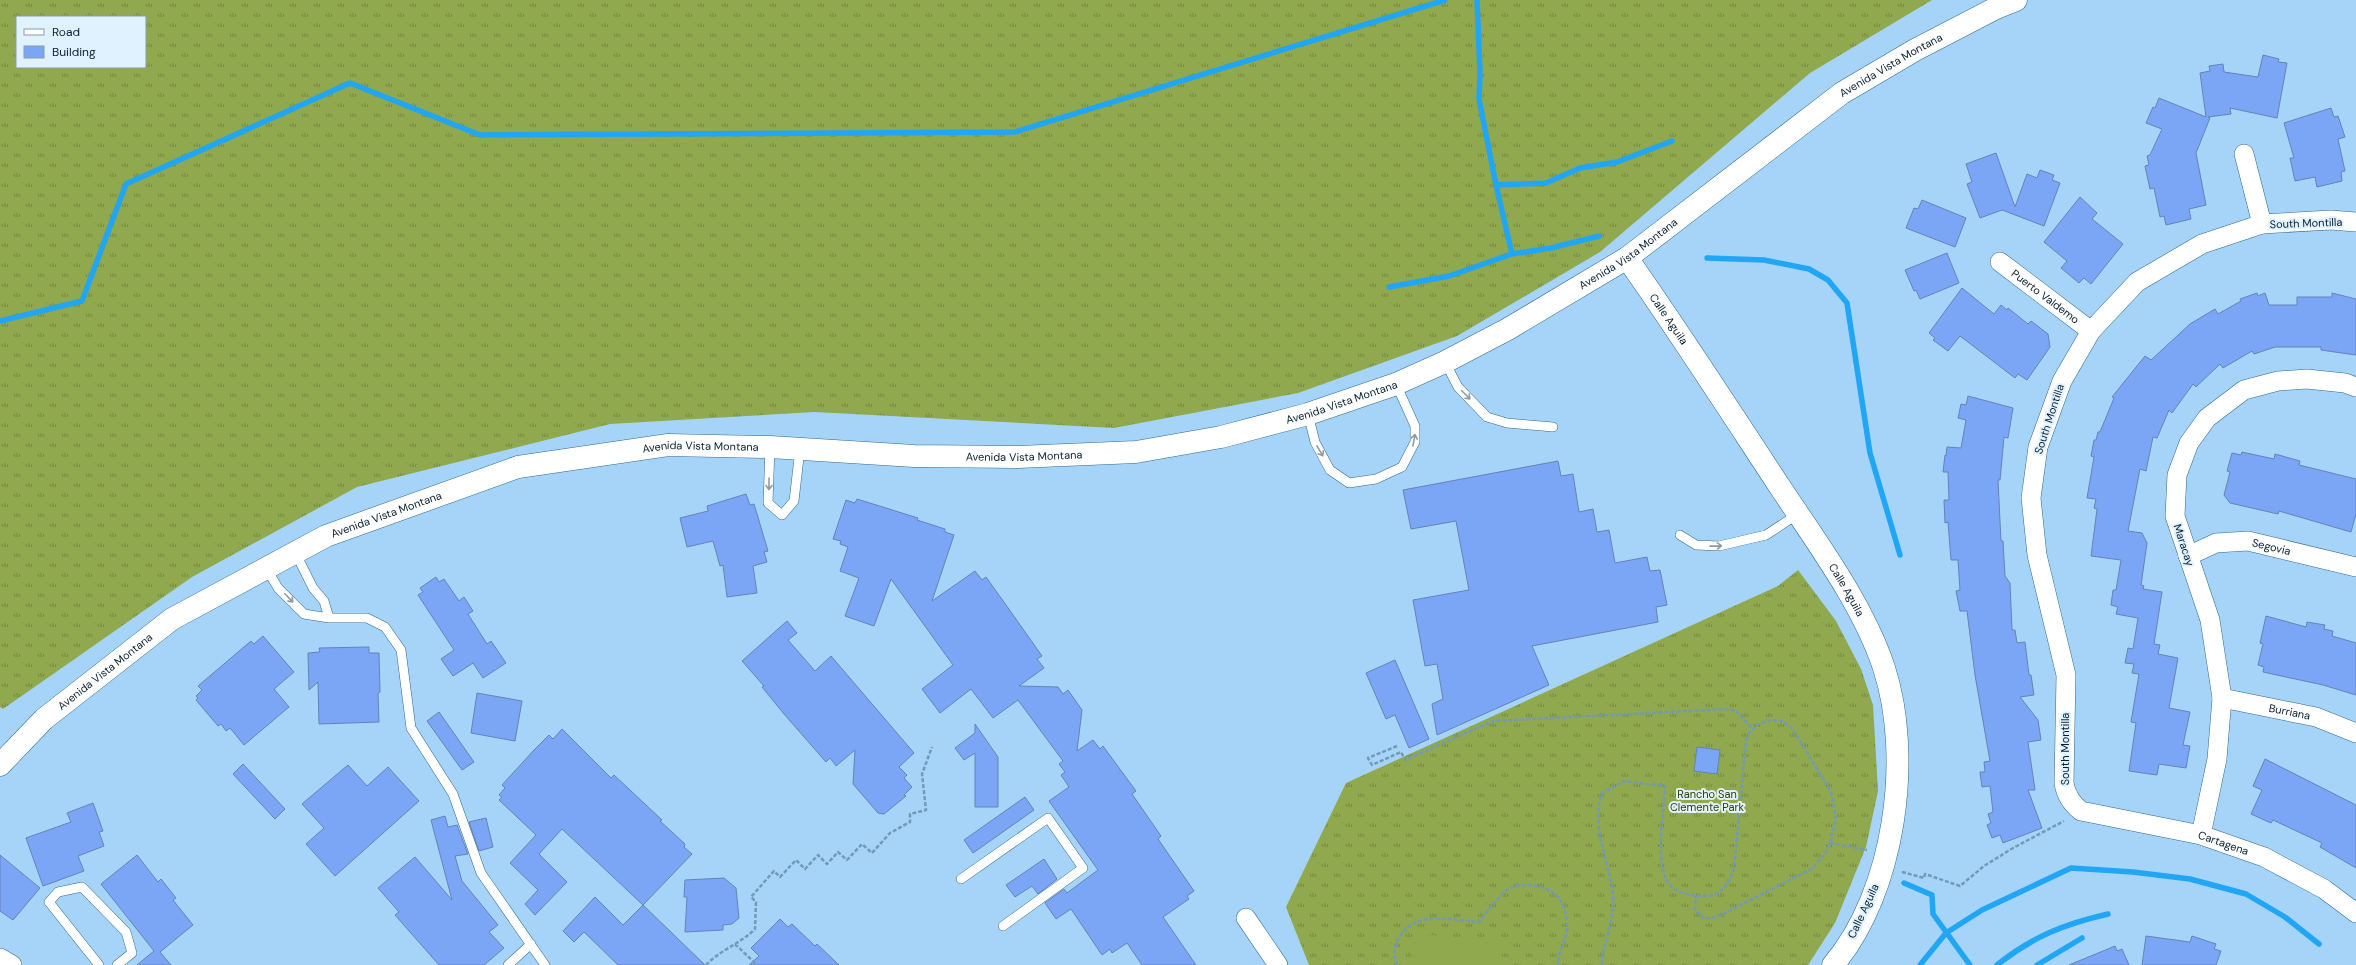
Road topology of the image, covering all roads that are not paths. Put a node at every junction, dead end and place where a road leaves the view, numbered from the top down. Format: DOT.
graph roads {
  1 [pos="2016,0"];
  2 [pos="2244,154"];
  3 [pos="2356,222"];
  4 [pos="2262,224"];
  5 [pos="1626,258"];
  6 [pos="2000,262"];
  7 [pos="2091,331"];
  8 [pos="1446,362"];
  9 [pos="1396,384"];
  10 [pos="2356,387"];
  11 [pos="1308,414"];
  12 [pos="1553,427"];
  13 [pos="770,447"];
  14 [pos="800,448"];
  15 [pos="1798,514"];
  16 [pos="1680,535"];
  17 [pos="295,551"];
  18 [pos="2188,556"];
  19 [pos="266,567"];
  20 [pos="2356,567"];
  21 [pos="329,618"];
  22 [pos="2222,698"];
  23 [pos="2356,733"];
  24 [pos="0,765"];
  25 [pos="2077,807"];
  26 [pos="2201,835"];
  27 [pos="961,879"];
  28 [pos="2356,913"];
  29 [pos="1246,918"];
  30 [pos="1003,926"];
  31 [pos="531,944"];
  32 [pos="0,958"];
  33 [pos="12,965"];
  34 [pos="99,965"];
  35 [pos="117,965"];
  36 [pos="508,965"];
  37 [pos="546,965"];
  38 [pos="1278,965"];
  39 [pos="1833,965"];
  1 -- 5 [label="street, Avenida Vista Montana"];
  2 -- 4 [label="street"];
  3 -- 4 [label="street, South Montilla"];
  4 -- 7 [label="street, South Montilla"];
  5 -- 8 [label="street, Avenida Vista Montana"];
  5 -- 15 [label="street, Calle Aguila"];
  6 -- 7 [label="street, Puerto Valdemo"];
  7 -- 25 [label="street, South Montilla"];
  8 -- 9 [label="street, Avenida Vista Montana"];
  8 -- 12 [label="lane, one-way"];
  9 -- 11 [label="street, Avenida Vista Montana"];
  11 -- 9 [label="lane, one-way"];
  10 -- 18 [label="street, Maracay"];
  11 -- 14 [label="street, Avenida Vista Montana"];
  13 -- 14 [label="street, Avenida Vista Montana"];
  13 -- 14 [label="lane, one-way"];
  13 -- 17 [label="street, Avenida Vista Montana"];
  16 -- 15 [label="lane, one-way"];
  15 -- 39 [label="street, Calle Aguila"];
  17 -- 19 [label="street, Avenida Vista Montana"];
  17 -- 21 [label="lane"];
  18 -- 20 [label="street, Segovia"];
  18 -- 22 [label="street, Maracay"];
  19 -- 21 [label="lane, one-way"];
  19 -- 24 [label="street, Avenida Vista Montana"];
  21 -- 31 [label="lane"];
  22 -- 23 [label="street, Burriana"];
  22 -- 26 [label="street, Maracay"];
  25 -- 26 [label="street, Cartagena"];
  26 -- 28 [label="street, Cartagena"];
  27 -- 30 [label="lane"];
  29 -- 38 [label="street"];
  31 -- 36 [label="lane"];
  31 -- 37 [label="lane"];
  32 -- 33 [label="street"];
  34 -- 35 [label="lane"];
}
